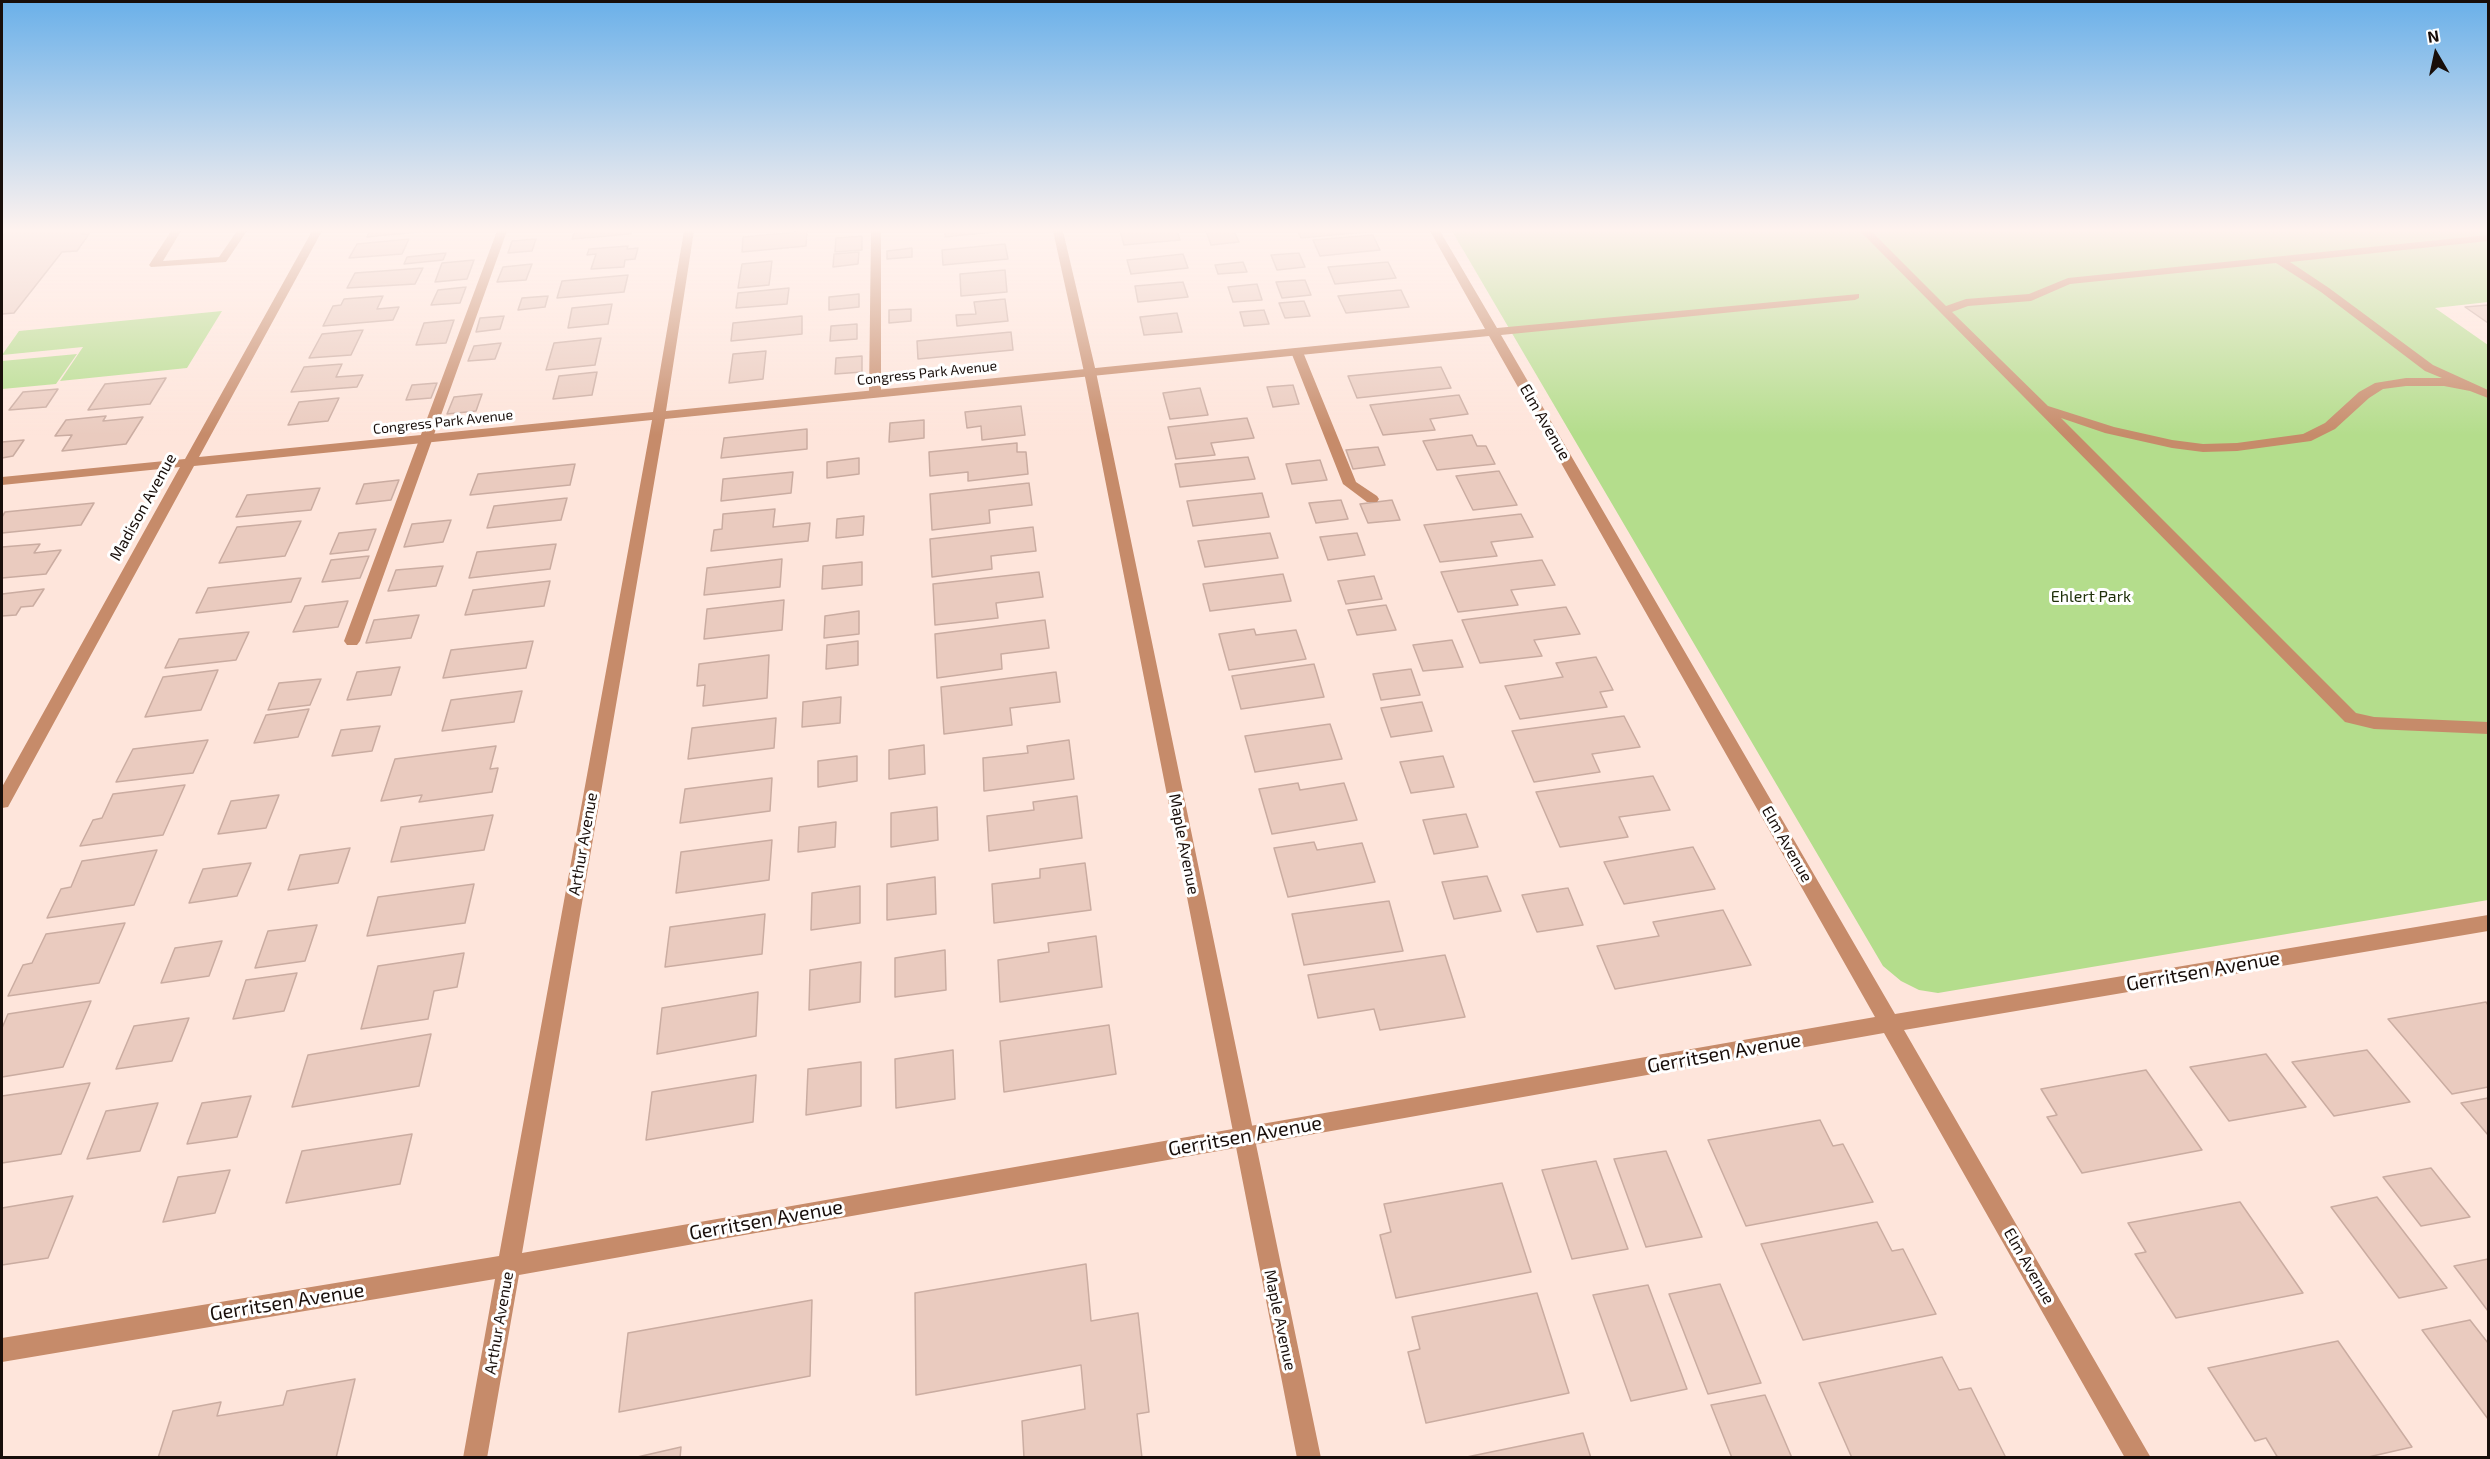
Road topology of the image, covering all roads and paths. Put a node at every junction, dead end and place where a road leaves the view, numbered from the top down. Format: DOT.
graph roads {
  1 [pos="279,299"];
  2 [pos="477,299"];
  3 [pos="678,299"];
  4 [pos="876,299"];
  5 [pos="1073,299"];
  6 [pos="1474,299"];
  7 [pos="1823,299"];
  8 [pos="1932,299"];
  9 [pos="2008,299"];
  10 [pos="2337,299"];
  11 [pos="1944,311"];
  12 [pos="1493,331"];
  13 [pos="1297,352"];
  14 [pos="1090,372"];
  15 [pos="2469,387"];
  16 [pos="875,393"];
  17 [pos="2488,394"];
  18 [pos="2042,407"];
  19 [pos="659,415"];
  20 [pos="426,439"];
  21 [pos="188,462"];
  22 [pos="2,481"];
  23 [pos="1372,499"];
  24 [pos="352,641"];
  25 [pos="2488,728"];
  26 [pos="2,802"];
  27 [pos="2488,923"];
  28 [pos="1889,1024"];
  29 [pos="1242,1137"];
  30 [pos="509,1266"];
  31 [pos="2,1350"];
  32 [pos="475,1458"];
  33 [pos="1309,1458"];
  34 [pos="2139,1458"];
  1 -- 21 [label="street, Madison Avenue"];
  2 -- 20 [label="street"];
  3 -- 19 [label="street, Arthur Avenue"];
  4 -- 16 [label="street"];
  5 -- 14 [label="street, Maple Avenue"];
  6 -- 12 [label="street, Elm Avenue"];
  7 -- 12 [label="street, Congress Park Avenue"];
  8 -- 11 [label="street"];
  9 -- 11 [label="street"];
  10 -- 15 [label="street"];
  11 -- 18 [label="street"];
  12 -- 13 [label="street, Congress Park Avenue"];
  12 -- 28 [label="street, Elm Avenue"];
  13 -- 14 [label="street, Congress Park Avenue"];
  13 -- 23 [label="street"];
  14 -- 16 [label="street, Congress Park Avenue"];
  14 -- 29 [label="street, Maple Avenue"];
  15 -- 17 [label="street"];
  15 -- 18 [label="street"];
  16 -- 19 [label="street, Congress Park Avenue"];
  18 -- 25 [label="street"];
  19 -- 20 [label="street, Congress Park Avenue"];
  19 -- 30 [label="street, Arthur Avenue"];
  20 -- 21 [label="street, Congress Park Avenue"];
  20 -- 24 [label="street"];
  21 -- 22 [label="street, Congress Park Avenue"];
  21 -- 26 [label="street, Madison Avenue"];
  27 -- 28 [label="street, Gerritsen Avenue"];
  28 -- 29 [label="street, Gerritsen Avenue"];
  28 -- 34 [label="street, Elm Avenue"];
  29 -- 30 [label="street, Gerritsen Avenue"];
  29 -- 33 [label="street, Maple Avenue"];
  30 -- 31 [label="street, Gerritsen Avenue"];
  30 -- 32 [label="street, Arthur Avenue"];
}
